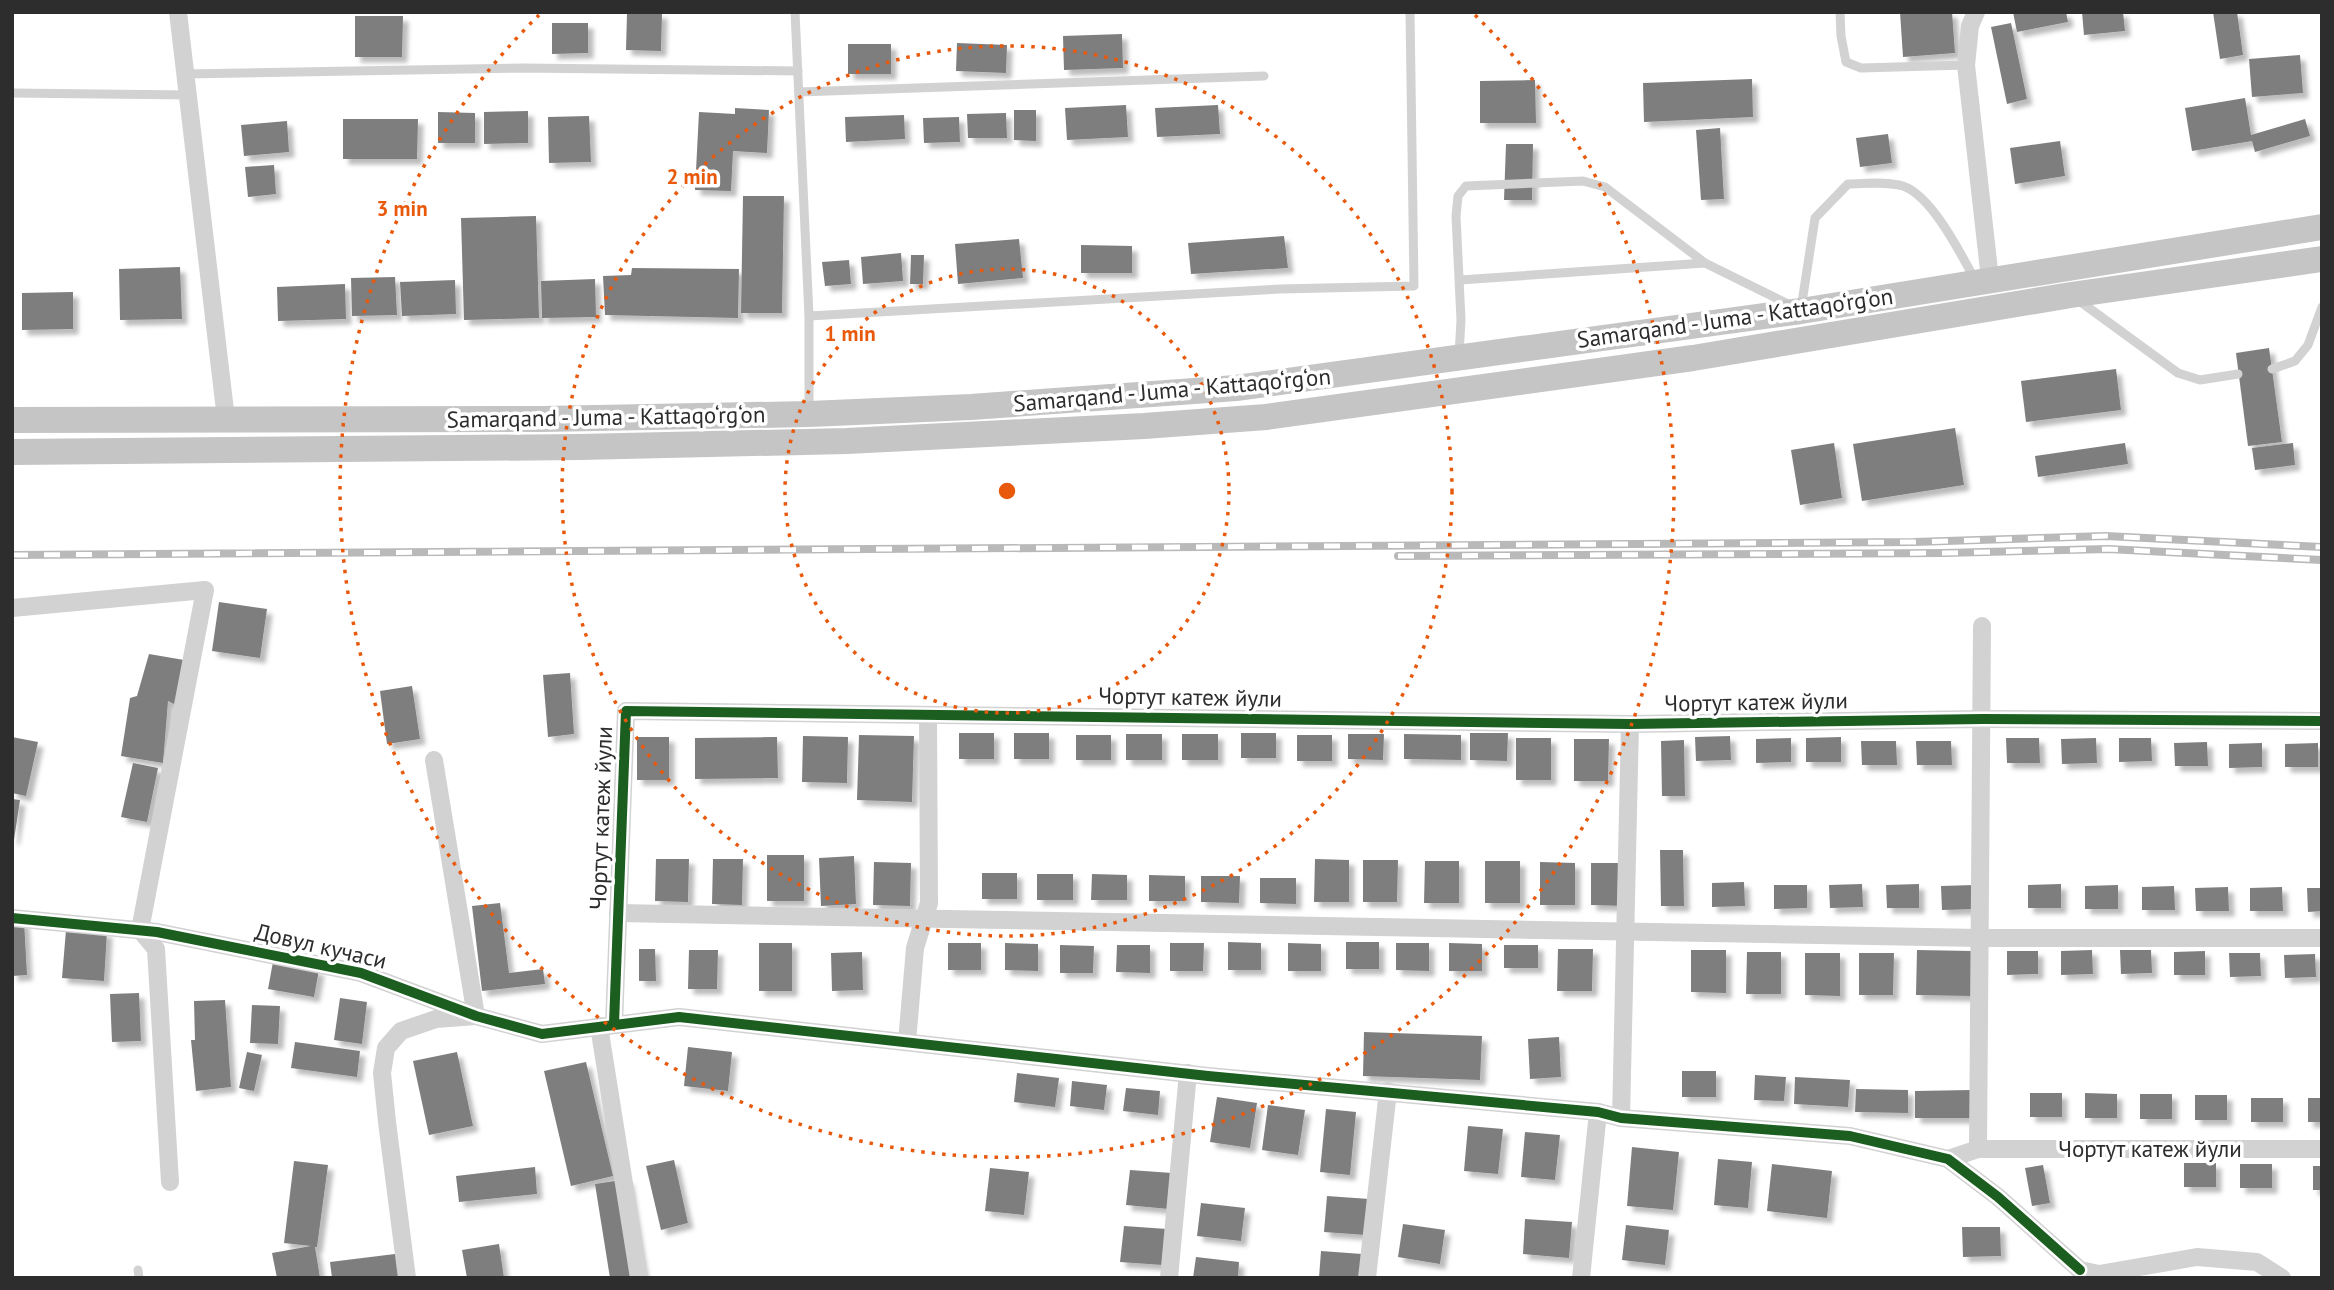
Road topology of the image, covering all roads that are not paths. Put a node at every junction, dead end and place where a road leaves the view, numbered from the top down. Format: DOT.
graph roads {
  1 [pos="178,12"];
  2 [pos="795,12"];
  3 [pos="1410,12"];
  4 [pos="1840,12"];
  5 [pos="1976,12"];
  6 [pos="1966,65"];
  7 [pos="798,71"];
  8 [pos="186,74"];
  9 [pos="1264,76"];
  10 [pos="799,92"];
  11 [pos="12,93"];
  12 [pos="189,95"];
  13 [pos="2322,227"];
  14 [pos="2322,259"];
  15 [pos="1705,264"];
  16 [pos="2066,268"];
  17 [pos="1460,280"];
  18 [pos="1983,280"];
  19 [pos="2071,295"];
  20 [pos="2322,307"];
  21 [pos="1801,310"];
  22 [pos="809,316"];
  23 [pos="1459,357"];
  24 [pos="2272,369"];
  25 [pos="2238,374"];
  26 [pos="809,414"];
  27 [pos="226,419"];
  28 [pos="543,419"];
  29 [pos="12,421"];
  30 [pos="543,447"];
  31 [pos="12,452"];
  32 [pos="12,608"];
  33 [pos="1982,626"];
  34 [pos="928,715"];
  35 [pos="1982,719"];
  36 [pos="2322,721"];
  37 [pos="1630,724"];
  38 [pos="434,760"];
  39 [pos="618,913"];
  40 [pos="12,918"];
  41 [pos="924,918"];
  42 [pos="140,930"];
  43 [pos="1625,932"];
  44 [pos="1980,937"];
  45 [pos="2322,938"];
  46 [pos="476,1016"];
  47 [pos="606,1025"];
  48 [pos="907,1042"];
  49 [pos="1188,1073"];
  50 [pos="1388,1091"];
  51 [pos="1598,1112"];
  52 [pos="1621,1118"];
  53 [pos="1978,1149"];
  54 [pos="2322,1149"];
  55 [pos="1948,1159"];
  56 [pos="170,1182"];
  57 [pos="2080,1274"];
  58 [pos="407,1278"];
  59 [pos="639,1278"];
  60 [pos="1169,1278"];
  61 [pos="1367,1278"];
  62 [pos="1581,1278"];
  63 [pos="2282,1278"];
  1 -- 8 [label="street"];
  2 -- 7 [label="lane"];
  3 -- 22 [label="lane"];
  4 -- 6 [label="lane"];
  5 -- 6 [label="street"];
  6 -- 18 [label="street"];
  7 -- 8 [label="lane"];
  7 -- 10 [label="lane"];
  8 -- 12 [label="street"];
  9 -- 10 [label="lane"];
  10 -- 22 [label="lane"];
  11 -- 12 [label="lane"];
  12 -- 27 [label="street"];
  13 -- 16 [label="main road, Samarqand - Juma - Kattaqo‘rg‘on"];
  14 -- 19 [label="main road, Samarqand - Juma - Kattaqo‘rg‘on"];
  15 -- 17 [label="lane"];
  15 -- 17 [label="lane"];
  15 -- 21 [label="lane"];
  16 -- 18 [label="main road, Samarqand - Juma - Kattaqo‘rg‘on"];
  16 -- 19 [label="main road"];
  17 -- 23 [label="lane"];
  18 -- 21 [label="main road, Samarqand - Juma - Kattaqo‘rg‘on"];
  18 -- 21 [label="lane"];
  19 -- 25 [label="lane"];
  19 -- 30 [label="main road, Samarqand - Juma - Kattaqo‘rg‘on"];
  20 -- 24 [label="lane"];
  21 -- 23 [label="main road, Samarqand - Juma - Kattaqo‘rg‘on"];
  22 -- 26 [label="lane"];
  23 -- 26 [label="main road, Samarqand - Juma - Kattaqo‘rg‘on"];
  26 -- 28 [label="main road, Samarqand - Juma - Kattaqo‘rg‘on"];
  27 -- 28 [label="main road, Samarqand - Juma - Kattaqo‘rg‘on"];
  27 -- 29 [label="main road, Samarqand - Juma - Kattaqo‘rg‘on"];
  28 -- 30 [label="main road"];
  30 -- 31 [label="main road, Samarqand - Juma - Kattaqo‘rg‘on"];
  32 -- 42 [label="street"];
  33 -- 35 [label="street"];
  34 -- 37 [label="street, Чортут катеж йули"];
  34 -- 39 [label="street, Чортут катеж йули"];
  34 -- 41 [label="street"];
  35 -- 36 [label="street, Чортут катеж йули"];
  35 -- 37 [label="street, Чортут катеж йули"];
  35 -- 44 [label="street"];
  37 -- 43 [label="street"];
  38 -- 46 [label="street"];
  39 -- 41 [label="street, Чортут катеж йули"];
  39 -- 47 [label="street, Чортут катеж йули"];
  40 -- 42 [label="street, Довул кучаси"];
  41 -- 43 [label="street, Чортут катеж йули"];
  41 -- 48 [label="street"];
  42 -- 46 [label="street, Довул кучаси"];
  42 -- 56 [label="street"];
  43 -- 44 [label="street, Чортут катеж йули"];
  43 -- 52 [label="street"];
  44 -- 45 [label="street, Чортут катеж йули"];
  44 -- 53 [label="street"];
  46 -- 47 [label="street, Довул кучаси"];
  46 -- 58 [label="street"];
  47 -- 48 [label="street"];
  47 -- 59 [label="street, Чортут катеж йули"];
  48 -- 49 [label="street"];
  49 -- 50 [label="street"];
  49 -- 60 [label="street"];
  50 -- 51 [label="street"];
  50 -- 61 [label="street"];
  51 -- 52 [label="street"];
  51 -- 62 [label="street"];
  52 -- 55 [label="street"];
  53 -- 54 [label="street, Чортут катеж йули"];
  53 -- 55 [label="street, Чортут катеж йули"];
  55 -- 57 [label="street"];
  57 -- 63 [label="street"];
}
